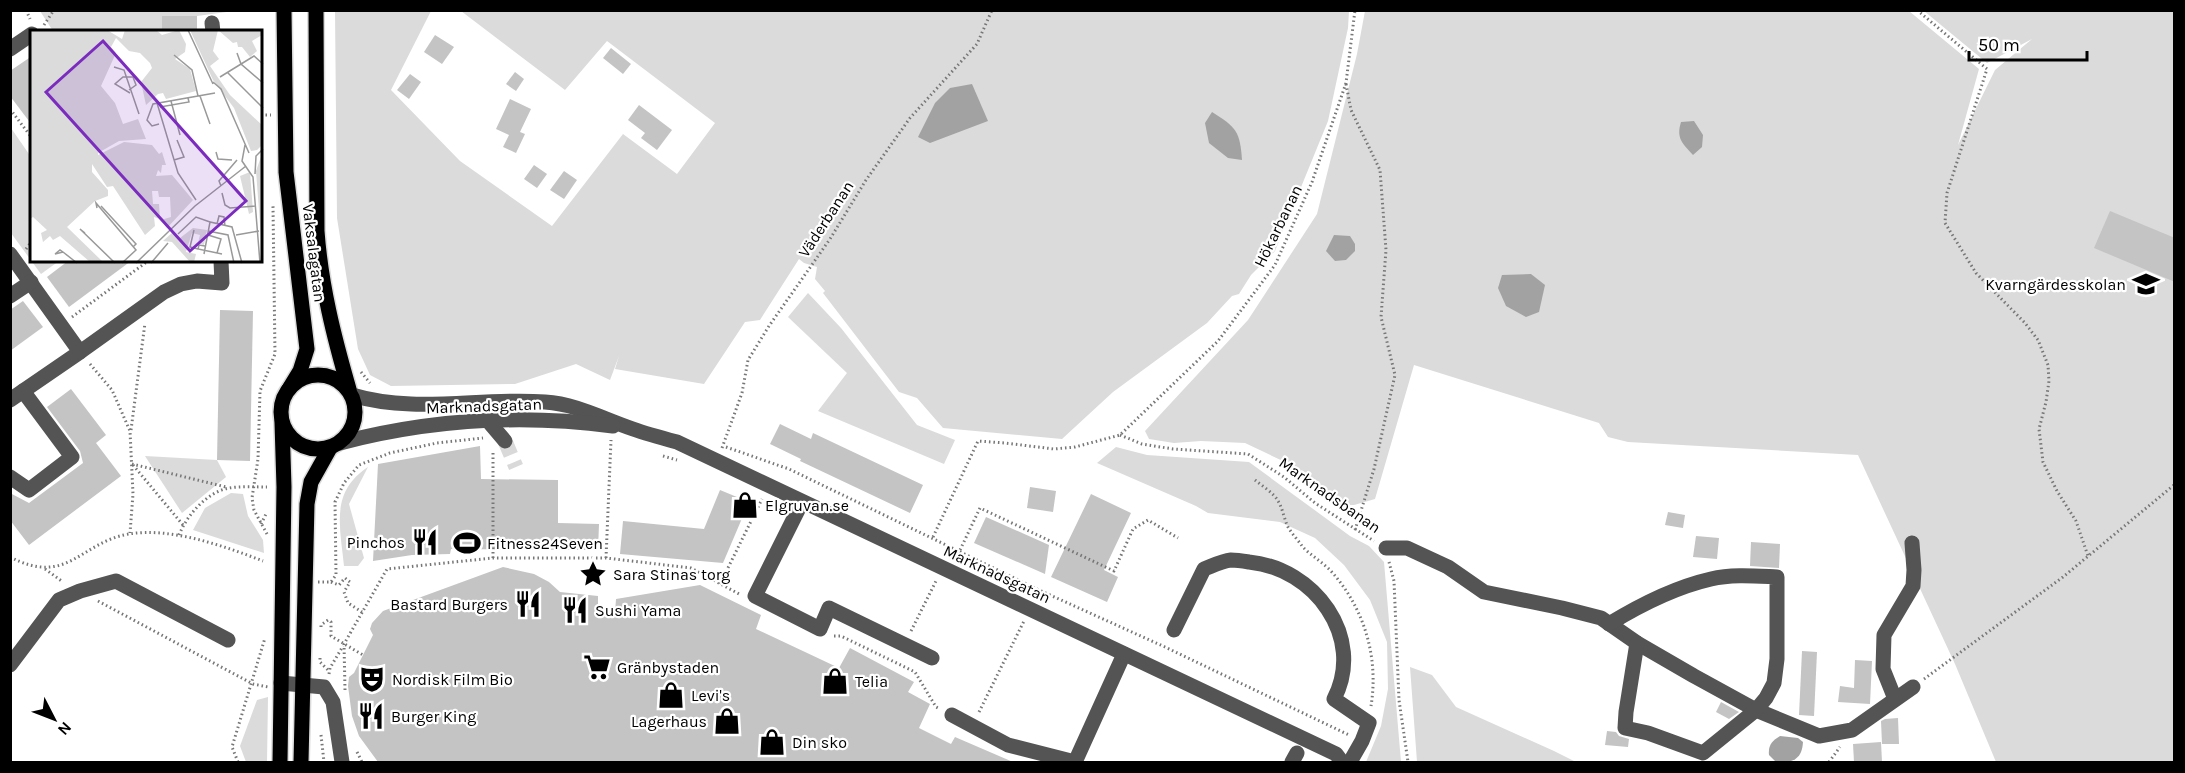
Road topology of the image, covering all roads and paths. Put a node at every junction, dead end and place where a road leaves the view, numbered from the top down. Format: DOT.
graph roads {
  1 [pos="54,10"];
  2 [pos="284,10"];
  3 [pos="316,10"];
  4 [pos="992,10"];
  5 [pos="1355,10"];
  6 [pos="1917,10"];
  7 [pos="38,30"];
  8 [pos="30,36"];
  9 [pos="10,49"];
  10 [pos="1346,83"];
  11 [pos="10,109"];
  12 [pos="262,115"];
  13 [pos="273,125"];
  14 [pos="30,135"];
  15 [pos="273,201"];
  16 [pos="10,254"];
  17 [pos="147,262"];
  18 [pos="221,262"];
  19 [pos="31,282"];
  20 [pos="10,296"];
  21 [pos="148,304"];
  22 [pos="61,325"];
  23 [pos="80,352"];
  24 [pos="359,366"];
  25 [pos="363,375"];
  26 [pos="289,388"];
  27 [pos="350,392"];
  28 [pos="16,396"];
  29 [pos="488,422"];
  30 [pos="282,423"];
  31 [pos="631,429"];
  32 [pos="130,431"];
  33 [pos="1120,435"];
  34 [pos="501,438"];
  35 [pos="620,441"];
  36 [pos="335,445"];
  37 [pos="656,453"];
  38 [pos="716,462"];
  39 [pos="685,463"];
  40 [pos="132,464"];
  41 [pos="10,477"];
  42 [pos="2175,485"];
  43 [pos="253,487"];
  44 [pos="267,487"];
  45 [pos="228,488"];
  46 [pos="802,502"];
  47 [pos="771,503"];
  48 [pos="266,514"];
  49 [pos="261,524"];
  50 [pos="183,525"];
  51 [pos="1355,530"];
  52 [pos="130,533"];
  53 [pos="178,536"];
  54 [pos="933,537"];
  55 [pos="1178,538"];
  56 [pos="269,541"];
  57 [pos="1912,543"];
  58 [pos="952,547"];
  59 [pos="1386,548"];
  60 [pos="960,550"];
  61 [pos="2088,556"];
  62 [pos="10,557"];
  63 [pos="493,558"];
  64 [pos="606,558"];
  65 [pos="263,561"];
  66 [pos="942,568"];
  67 [pos="316,581"];
  68 [pos="331,582"];
  69 [pos="720,584"];
  70 [pos="1039,590"];
  71 [pos="746,597"];
  72 [pos="98,601"];
  73 [pos="1029,609"];
  74 [pos="362,612"];
  75 [pos="1609,624"];
  76 [pos="266,627"];
  77 [pos="1174,630"];
  78 [pos="321,634"];
  79 [pos="827,637"];
  80 [pos="228,640"];
  81 [pos="1637,643"];
  82 [pos="344,644"];
  83 [pos="904,644"];
  84 [pos="320,653"];
  85 [pos="1124,654"];
  86 [pos="363,655"];
  87 [pos="932,658"];
  88 [pos="10,665"];
  89 [pos="281,683"];
  90 [pos="253,684"];
  91 [pos="303,685"];
  92 [pos="1913,687"];
  93 [pos="345,699"];
  94 [pos="1895,699"];
  95 [pos="1756,710"];
  96 [pos="952,715"];
  97 [pos="972,726"];
  98 [pos="356,751"];
  99 [pos="238,762"];
  100 [pos="280,762"];
  101 [pos="301,762"];
  102 [pos="342,762"];
  103 [pos="362,762"];
  104 [pos="1342,762"];
  105 [pos="1350,762"];
  106 [pos="1408,762"];
  1 -- 7 [label="path"];
  2 -- 26 [label="main road, Vaksalagatan"];
  3 -- 27 [label="main road, Vaksalagatan"];
  4 -- 38 [label="path, Väderbanan"];
  5 -- 10 [label="path, Hökarbanan"];
  6 -- 61 [label="path"];
  8 -- 9 [label="street"];
  10 -- 33 [label="path, Hökarbanan"];
  10 -- 51 [label="path"];
  11 -- 14 [label="path"];
  12 -- 13 [label="path"];
  15 -- 43 [label="path"];
  16 -- 19 [label="street"];
  17 -- 22 [label="path"];
  18 -- 21 [label="street"];
  19 -- 20 [label="street"];
  19 -- 22 [label="street"];
  21 -- 23 [label="street"];
  21 -- 32 [label="path"];
  22 -- 23 [label="street"];
  23 -- 28 [label="street"];
  23 -- 32 [label="path"];
  24 -- 25 [label="path"];
  26 -- 27 [label="main road"];
  26 -- 30 [label="main road"];
  27 -- 31 [label="street, Marknadsgatan"];
  27 -- 36 [label="main road"];
  28 -- 41 [label="street"];
  29 -- 31 [label="street, Marknadsgatan"];
  29 -- 34 [label="street"];
  29 -- 36 [label="street, Marknadsgatan"];
  30 -- 36 [label="main road"];
  30 -- 89 [label="main road"];
  31 -- 38 [label="street, Marknadsgatan"];
  32 -- 40 [label="path"];
  33 -- 51 [label="path, Marknadsbanan"];
  33 -- 54 [label="path"];
  34 -- 63 [label="path"];
  34 -- 68 [label="path"];
  35 -- 64 [label="path"];
  36 -- 91 [label="main road"];
  37 -- 39 [label="path"];
  38 -- 46 [label="street, Marknadsgatan"];
  40 -- 45 [label="path"];
  40 -- 50 [label="path"];
  40 -- 52 [label="path"];
  42 -- 61 [label="path"];
  43 -- 44 [label="path"];
  43 -- 45 [label="path"];
  43 -- 49 [label="path"];
  45 -- 50 [label="path"];
  46 -- 66 [label="street, Marknadsgatan"];
  46 -- 83 [label="street"];
  47 -- 69 [label="path"];
  48 -- 49 [label="path"];
  49 -- 56 [label="path"];
  50 -- 53 [label="path"];
  51 -- 59 [label="path, Marknadsbanan"];
  52 -- 53 [label="path"];
  52 -- 62 [label="path"];
  53 -- 65 [label="path"];
  55 -- 60 [label="path"];
  57 -- 94 [label="street"];
  58 -- 66 [label="path"];
  59 -- 75 [label="street"];
  59 -- 106 [label="path, Marknadsbanan"];
  61 -- 92 [label="path"];
  63 -- 64 [label="path"];
  63 -- 74 [label="path"];
  64 -- 69 [label="path"];
  66 -- 73 [label="street, Marknadsgatan"];
  66 -- 83 [label="path"];
  67 -- 68 [label="path"];
  68 -- 74 [label="path"];
  69 -- 71 [label="path"];
  70 -- 73 [label="path"];
  72 -- 90 [label="path"];
  73 -- 85 [label="street, Marknadsgatan"];
  73 -- 97 [label="path"];
  74 -- 82 [label="path"];
  75 -- 81 [label="street"];
  75 -- 95 [label="street"];
  76 -- 90 [label="path"];
  77 -- 105 [label="street"];
  78 -- 82 [label="path"];
  79 -- 96 [label="path"];
  80 -- 88 [label="street"];
  81 -- 95 [label="street"];
  81 -- 95 [label="street"];
  82 -- 84 [label="path"];
  82 -- 86 [label="path"];
  82 -- 93 [label="path"];
  83 -- 87 [label="street"];
  85 -- 97 [label="street"];
  85 -- 104 [label="street, Marknadsgatan"];
  89 -- 91 [label="street"];
  89 -- 100 [label="main road"];
  90 -- 99 [label="path"];
  91 -- 101 [label="main road"];
  91 -- 102 [label="street"];
  92 -- 94 [label="street"];
  94 -- 95 [label="street"];
  96 -- 97 [label="street"];
  98 -- 103 [label="path"];
}
